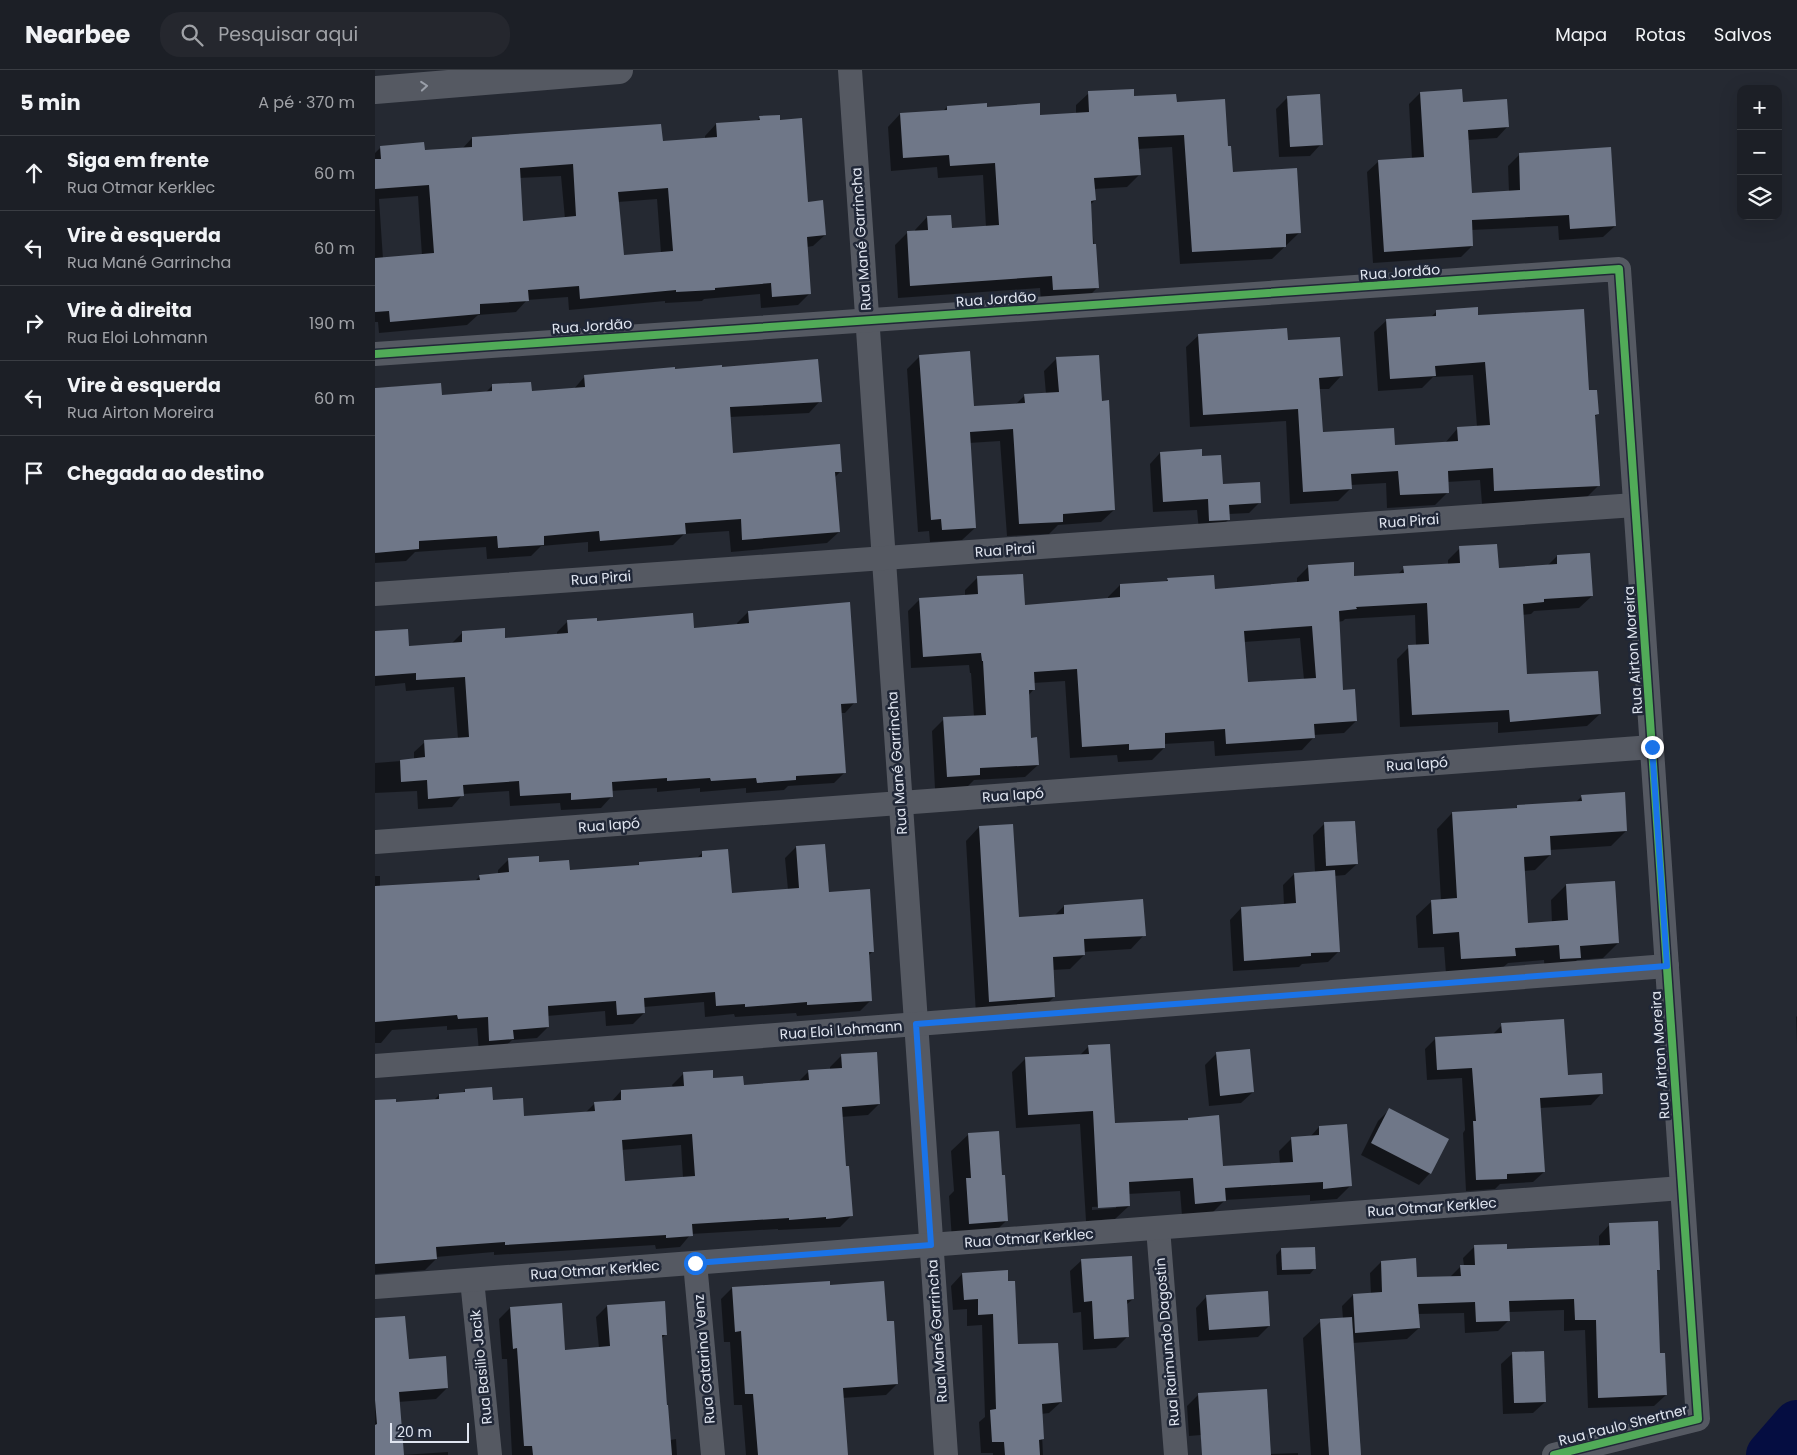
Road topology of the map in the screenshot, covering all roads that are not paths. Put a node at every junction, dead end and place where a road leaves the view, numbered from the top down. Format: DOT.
graph roads {
  1 [pos="619,70"];
  2 [pos="850,70"];
  3 [pos="375,90"];
  4 [pos="1619,269"];
  5 [pos="867,320"];
  6 [pos="375,354"];
  7 [pos="1635,505"];
  8 [pos="883,558"];
  9 [pos="375,594"];
  10 [pos="1652,747"];
  11 [pos="900,803"];
  12 [pos="375,842"];
  13 [pos="1667,966"];
  14 [pos="916,1024"];
  15 [pos="375,1066"];
  16 [pos="1682,1188"];
  17 [pos="1158,1228"];
  18 [pos="931,1245"];
  19 [pos="695,1263"];
  20 [pos="472,1280"];
  21 [pos="375,1287"];
  22 [pos="1698,1419"];
  23 [pos="490,1455"];
  24 [pos="713,1455"];
  25 [pos="946,1455"];
  26 [pos="1176,1455"];
  27 [pos="1554,1455"];
  3 -- 1 [label="street, one-way"];
  2 -- 5 [label="street, Rua Mané Garrincha"];
  4 -- 5 [label="street, Rua Jordão"];
  4 -- 7 [label="street, Rua Airton Moreira"];
  5 -- 6 [label="street, Rua Jordão"];
  5 -- 8 [label="street, Rua Mané Garrincha"];
  7 -- 8 [label="street, Rua Pirai"];
  7 -- 10 [label="street, Rua Airton Moreira"];
  8 -- 9 [label="street, Rua Pirai"];
  8 -- 11 [label="street, Rua Mané Garrincha"];
  10 -- 11 [label="street, Rua Iapó"];
  10 -- 13 [label="street, Rua Airton Moreira"];
  11 -- 12 [label="street, Rua Iapó"];
  11 -- 14 [label="street, Rua Mané Garrincha"];
  13 -- 14 [label="street, Rua Eloi Lohmann"];
  13 -- 16 [label="street, Rua Airton Moreira"];
  14 -- 15 [label="street, Rua Eloi Lohmann"];
  14 -- 18 [label="street, Rua Mané Garrincha"];
  16 -- 17 [label="street, Rua Otmar Kerklec"];
  16 -- 22 [label="street, Rua Airton Moreira"];
  17 -- 18 [label="street, Rua Otmar Kerklec"];
  17 -- 26 [label="street, Rua Raimundo Dagostin"];
  18 -- 19 [label="street, Rua Otmar Kerklec"];
  18 -- 25 [label="street, Rua Mané Garrincha"];
  19 -- 20 [label="street, Rua Otmar Kerklec"];
  19 -- 24 [label="street, Rua Catarina Venz"];
  20 -- 21 [label="street, Rua Otmar Kerklec"];
  20 -- 23 [label="street, Rua Basilio Jacik"];
  22 -- 27 [label="street, Rua Paulo Shertner"];
}
